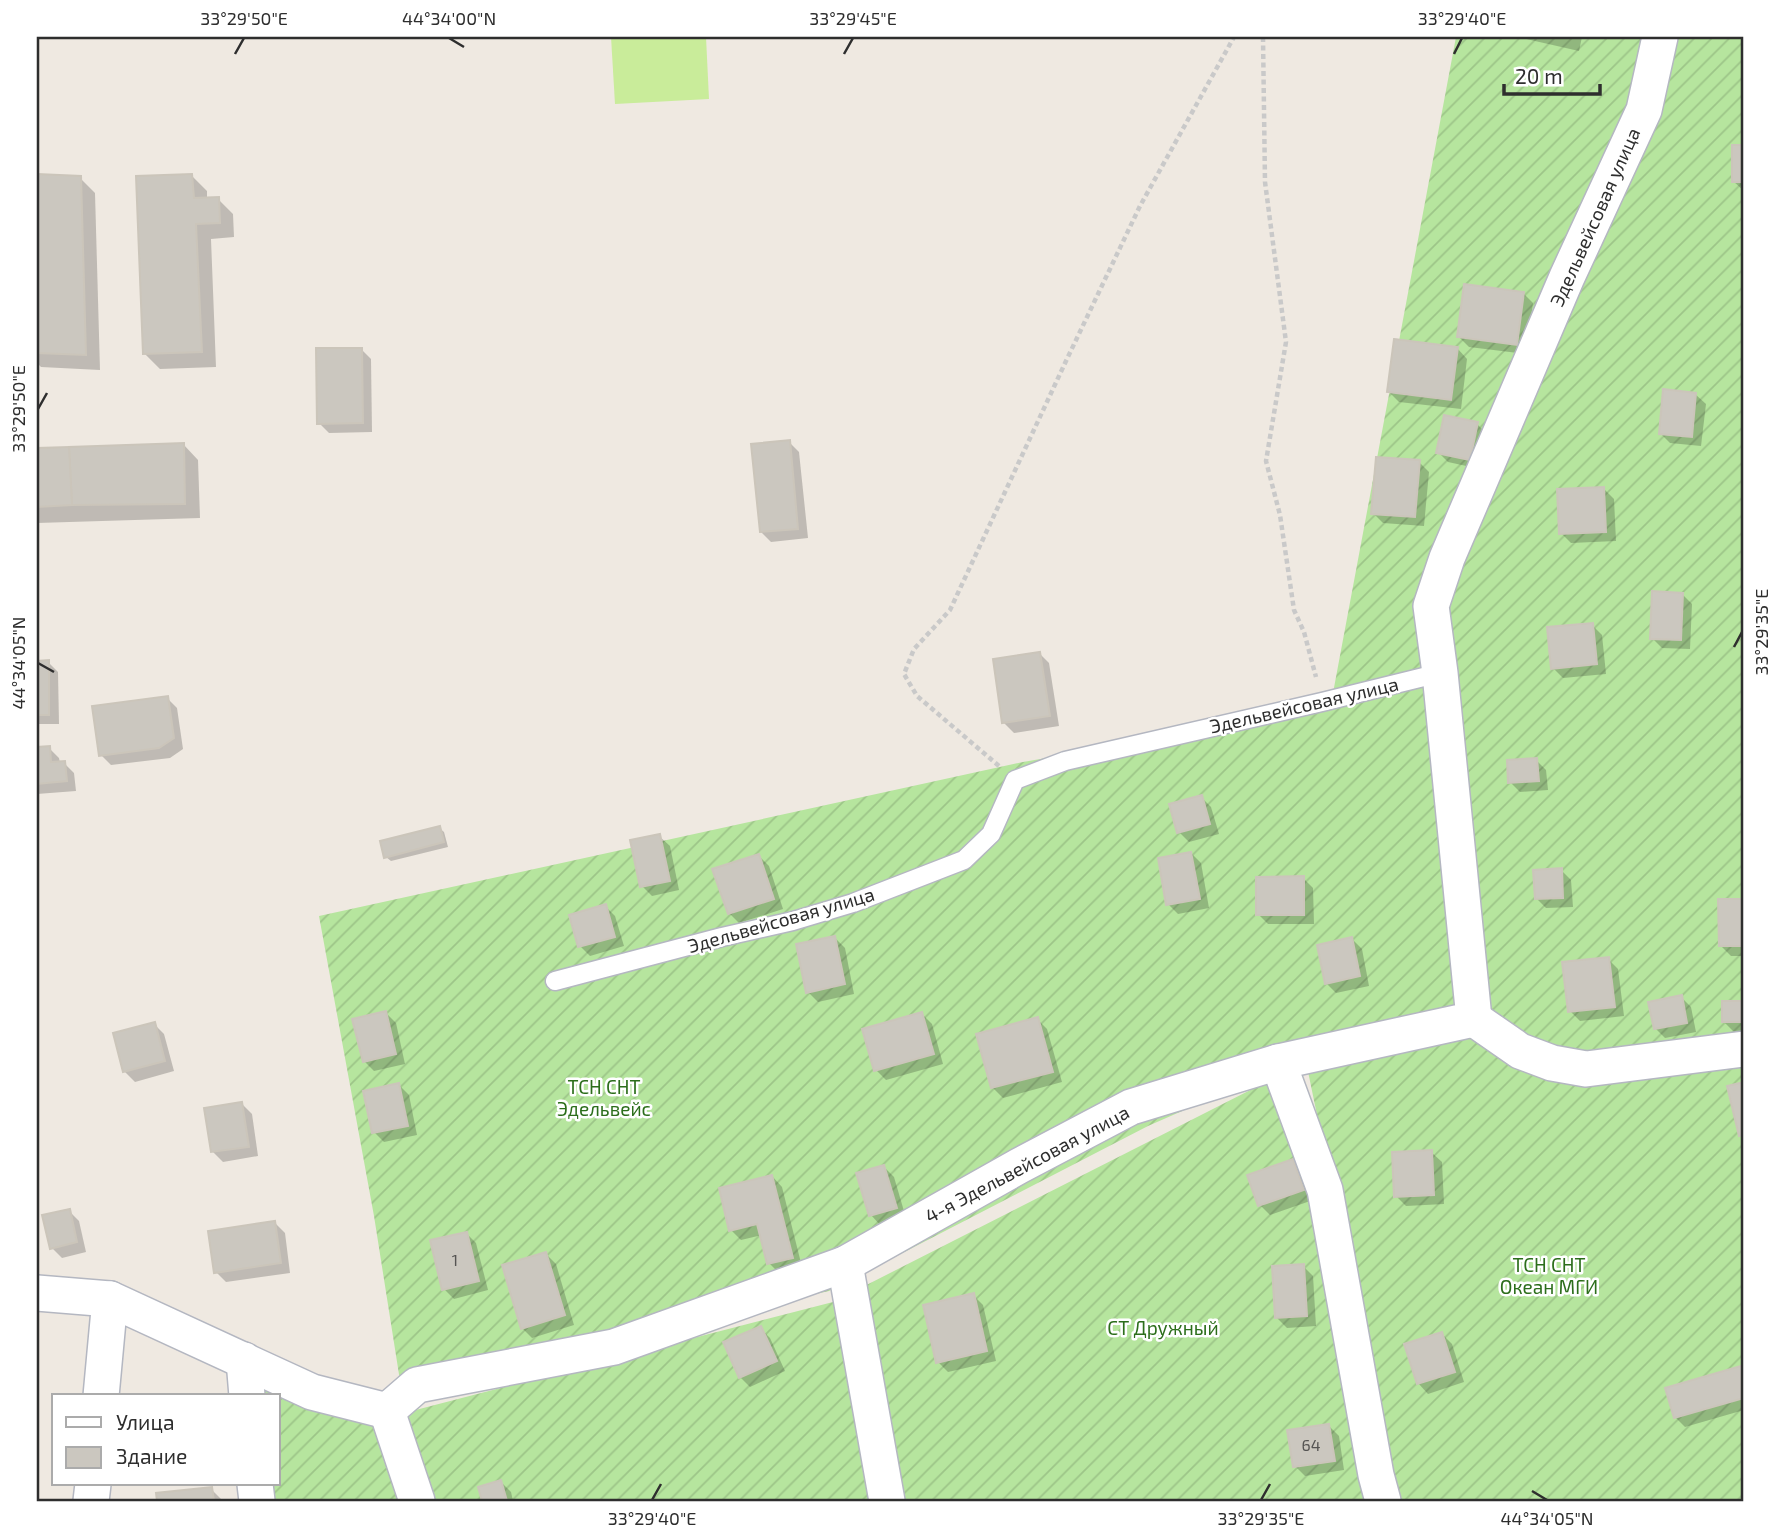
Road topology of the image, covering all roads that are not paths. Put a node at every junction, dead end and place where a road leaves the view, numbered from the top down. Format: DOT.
graph roads {
  1 [pos="1660,37"];
  2 [pos="1440,673"];
  3 [pos="555,981"];
  4 [pos="1474,1019"];
  5 [pos="1744,1049"];
  6 [pos="1278,1062"];
  7 [pos="845,1265"];
  8 [pos="37,1293"];
  9 [pos="110,1299"];
  10 [pos="244,1360"];
  11 [pos="101,1394"];
  12 [pos="247,1394"];
  13 [pos="387,1411"];
  14 [pos="417,1501"];
  15 [pos="887,1501"];
  16 [pos="1383,1501"];
  1 -- 2 [label="street, Эдельвейсовая улица"];
  2 -- 3 [label="lane, Эдельвейсовая улица"];
  2 -- 4 [label="street"];
  4 -- 5 [label="street"];
  4 -- 6 [label="street, 4-я Эдельвейсовая улица"];
  6 -- 7 [label="street, 4-я Эдельвейсовая улица"];
  6 -- 16 [label="street"];
  7 -- 13 [label="street, 4-я Эдельвейсовая улица"];
  7 -- 15 [label="street"];
  8 -- 9 [label="street"];
  9 -- 10 [label="street"];
  9 -- 11 [label="street"];
  10 -- 12 [label="street"];
  10 -- 13 [label="street"];
  13 -- 14 [label="street"];
}
